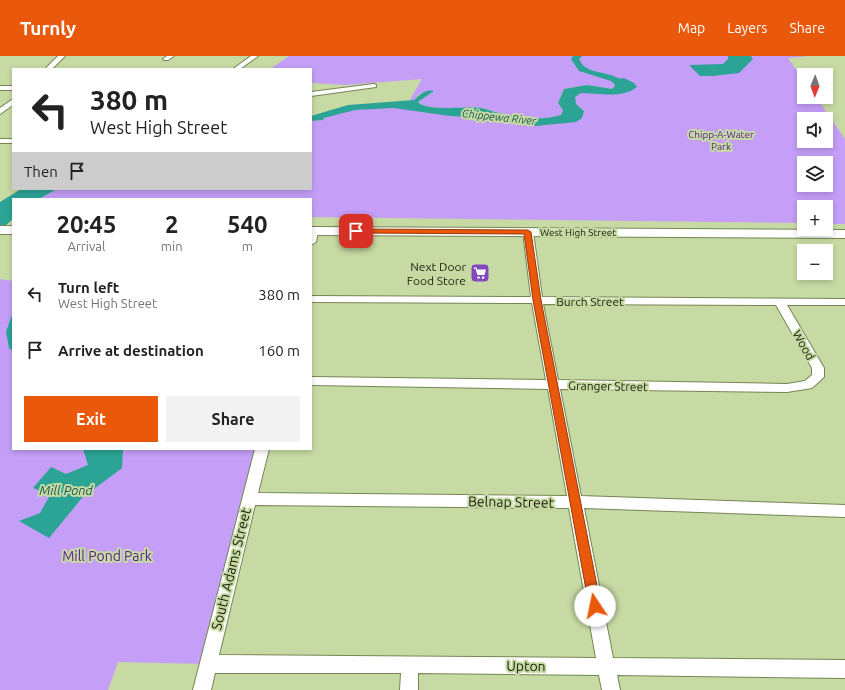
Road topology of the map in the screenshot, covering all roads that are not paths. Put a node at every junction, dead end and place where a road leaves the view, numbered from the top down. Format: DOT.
graph roads {
  1 [pos="62,56"];
  2 [pos="255,56"];
  3 [pos="49,68"];
  4 [pos="237,68"];
  5 [pos="374,86"];
  6 [pos="0,88"];
  7 [pos="12,88"];
  8 [pos="312,94"];
  9 [pos="11,103"];
  10 [pos="0,112"];
  11 [pos="12,140"];
  12 [pos="0,141"];
  13 [pos="0,230"];
  14 [pos="12,230"];
  15 [pos="528,232"];
  16 [pos="312,234"];
  17 [pos="845,234"];
  18 [pos="312,299"];
  19 [pos="537,300"];
  20 [pos="780,302"];
  21 [pos="845,302"];
  22 [pos="312,381"];
  23 [pos="554,385"];
  24 [pos="808,385"];
  25 [pos="262,450"];
  26 [pos="249,499"];
  27 [pos="575,502"];
  28 [pos="845,511"];
  29 [pos="208,664"];
  30 [pos="410,664"];
  31 [pos="606,667"];
  32 [pos="845,669"];
  33 [pos="202,690"];
  34 [pos="409,690"];
  35 [pos="611,690"];
  1 -- 3 [label="street"];
  2 -- 4 [label="street"];
  5 -- 8 [label="street"];
  6 -- 7 [label="street"];
  9 -- 10 [label="street"];
  11 -- 12 [label="street"];
  13 -- 14 [label="main road"];
  15 -- 16 [label="main road, West High Street"];
  15 -- 17 [label="main road, West High Street"];
  15 -- 19 [label="street"];
  18 -- 19 [label="street, Burch Street"];
  19 -- 20 [label="street, Burch Street"];
  19 -- 23 [label="street"];
  20 -- 21 [label="street, Burch Street"];
  20 -- 24 [label="street, Wood"];
  22 -- 23 [label="street, Granger Street"];
  23 -- 24 [label="street, Granger Street"];
  23 -- 27 [label="street"];
  25 -- 26 [label="street, South Adams Street"];
  26 -- 27 [label="street, Belnap Street"];
  26 -- 29 [label="street, South Adams Street"];
  27 -- 28 [label="street, Belnap Street"];
  27 -- 31 [label="street"];
  29 -- 30 [label="street, Upton"];
  29 -- 33 [label="street, South Adams Street"];
  30 -- 31 [label="street, Upton"];
  30 -- 34 [label="street"];
  31 -- 32 [label="street, Upton"];
  31 -- 35 [label="street"];
}
